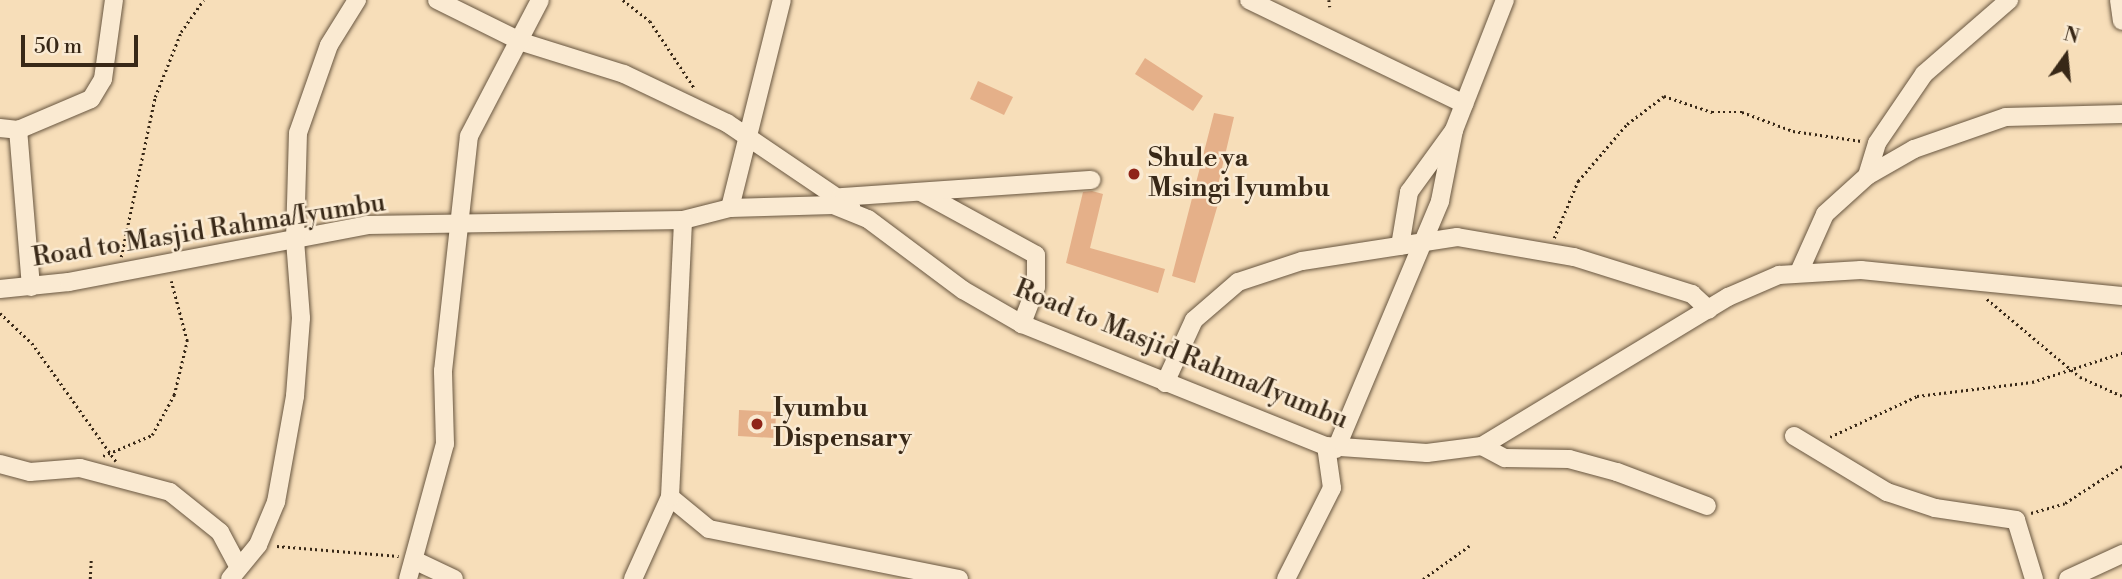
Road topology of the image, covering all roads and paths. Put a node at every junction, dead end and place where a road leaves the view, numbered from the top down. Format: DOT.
graph roads {
  1 [pos="114,0"];
  2 [pos="203,0"];
  3 [pos="357,0"];
  4 [pos="437,0"];
  5 [pos="540,0"];
  6 [pos="623,0"];
  7 [pos="782,0"];
  8 [pos="1249,0"];
  9 [pos="1329,0"];
  10 [pos="1505,0"];
  11 [pos="2009,0"];
  12 [pos="2119,0"];
  13 [pos="1330,7"];
  14 [pos="1994,8"];
  15 [pos="2122,21"];
  16 [pos="522,42"];
  17 [pos="1464,104"];
  18 [pos="694,107"];
  19 [pos="2122,114"];
  20 [pos="0,128"];
  21 [pos="18,130"];
  22 [pos="1454,130"];
  23 [pos="750,138"];
  24 [pos="1878,143"];
  25 [pos="1867,176"];
  26 [pos="1091,180"];
  27 [pos="921,192"];
  28 [pos="848,204"];
  29 [pos="730,208"];
  30 [pos="683,220"];
  31 [pos="456,225"];
  32 [pos="295,240"];
  33 [pos="1418,245"];
  34 [pos="1400,246"];
  35 [pos="1548,250"];
  36 [pos="164,264"];
  37 [pos="1800,270"];
  38 [pos="119,273"];
  39 [pos="1980,281"];
  40 [pos="31,287"];
  41 [pos="0,289"];
  42 [pos="2122,296"];
  43 [pos="1709,310"];
  44 [pos="0,313"];
  45 [pos="1022,324"];
  46 [pos="2122,353"];
  47 [pos="2073,372"];
  48 [pos="1165,383"];
  49 [pos="2122,396"];
  50 [pos="1801,441"];
  51 [pos="1482,446"];
  52 [pos="1331,447"];
  53 [pos="113,454"];
  54 [pos="0,464"];
  55 [pos="2122,466"];
  56 [pos="140,481"];
  57 [pos="670,497"];
  58 [pos="1707,506"];
  59 [pos="2011,518"];
  60 [pos="258,545"];
  61 [pos="1469,546"];
  62 [pos="2122,554"];
  63 [pos="91,557"];
  64 [pos="416,561"];
  65 [pos="234,573"];
  66 [pos="911,576"];
  67 [pos="90,579"];
  68 [pos="408,579"];
  69 [pos="454,579"];
  70 [pos="633,579"];
  71 [pos="959,579"];
  72 [pos="1286,579"];
  73 [pos="1423,579"];
  74 [pos="2034,579"];
  75 [pos="2068,579"];
  1 -- 21 [label="street"];
  2 -- 38 [label="path"];
  3 -- 32 [label="street"];
  4 -- 16 [label="street"];
  5 -- 16 [label="street"];
  6 -- 18 [label="path"];
  7 -- 23 [label="street"];
  8 -- 17 [label="street"];
  9 -- 13 [label="path"];
  10 -- 17 [label="street"];
  11 -- 14 [label="street"];
  12 -- 15 [label="street"];
  14 -- 24 [label="street"];
  16 -- 18 [label="street"];
  16 -- 31 [label="street"];
  17 -- 22 [label="street"];
  18 -- 23 [label="street"];
  19 -- 25 [label="street"];
  20 -- 21 [label="street"];
  21 -- 40 [label="street"];
  22 -- 33 [label="street"];
  22 -- 34 [label="street"];
  23 -- 28 [label="street"];
  23 -- 29 [label="street"];
  24 -- 25 [label="street"];
  24 -- 35 [label="path"];
  25 -- 37 [label="street"];
  26 -- 27 [label="street"];
  27 -- 28 [label="street"];
  27 -- 45 [label="street"];
  28 -- 29 [label="street, Road to Masjid Rahma/Iyumbu"];
  28 -- 45 [label="street, Road to Masjid Rahma/Iyumbu"];
  29 -- 30 [label="street, Road to Masjid Rahma/Iyumbu"];
  30 -- 31 [label="street, Road to Masjid Rahma/Iyumbu"];
  30 -- 57 [label="street"];
  31 -- 32 [label="street, Road to Masjid Rahma/Iyumbu"];
  31 -- 64 [label="street"];
  32 -- 36 [label="street, Road to Masjid Rahma/Iyumbu"];
  32 -- 60 [label="street"];
  33 -- 34 [label="street"];
  33 -- 35 [label="street"];
  33 -- 52 [label="street"];
  34 -- 48 [label="street"];
  35 -- 43 [label="street"];
  36 -- 38 [label="street, Road to Masjid Rahma/Iyumbu"];
  36 -- 53 [label="path"];
  37 -- 39 [label="street, Road to Masjid Rahma/Iyumbu"];
  37 -- 43 [label="street, Road to Masjid Rahma/Iyumbu"];
  38 -- 40 [label="street, Road to Masjid Rahma/Iyumbu"];
  39 -- 42 [label="street, Road to Masjid Rahma/Iyumbu"];
  39 -- 47 [label="path"];
  40 -- 41 [label="street, Road to Masjid Rahma/Iyumbu"];
  43 -- 51 [label="street, Road to Masjid Rahma/Iyumbu"];
  44 -- 53 [label="path"];
  45 -- 48 [label="street, Road to Masjid Rahma/Iyumbu"];
  46 -- 47 [label="path"];
  47 -- 49 [label="path"];
  47 -- 50 [label="path"];
  48 -- 52 [label="street, Road to Masjid Rahma/Iyumbu"];
  50 -- 59 [label="street"];
  51 -- 52 [label="street, Road to Masjid Rahma/Iyumbu"];
  51 -- 58 [label="street"];
  52 -- 72 [label="street"];
  53 -- 56 [label="path"];
  54 -- 56 [label="street"];
  55 -- 59 [label="path"];
  56 -- 65 [label="street"];
  57 -- 66 [label="street"];
  57 -- 70 [label="street"];
  59 -- 74 [label="street"];
  60 -- 64 [label="path"];
  60 -- 65 [label="street"];
  61 -- 73 [label="path"];
  62 -- 75 [label="street"];
  63 -- 67 [label="path"];
  64 -- 68 [label="street"];
  64 -- 69 [label="street"];
  66 -- 71 [label="street"];
}
